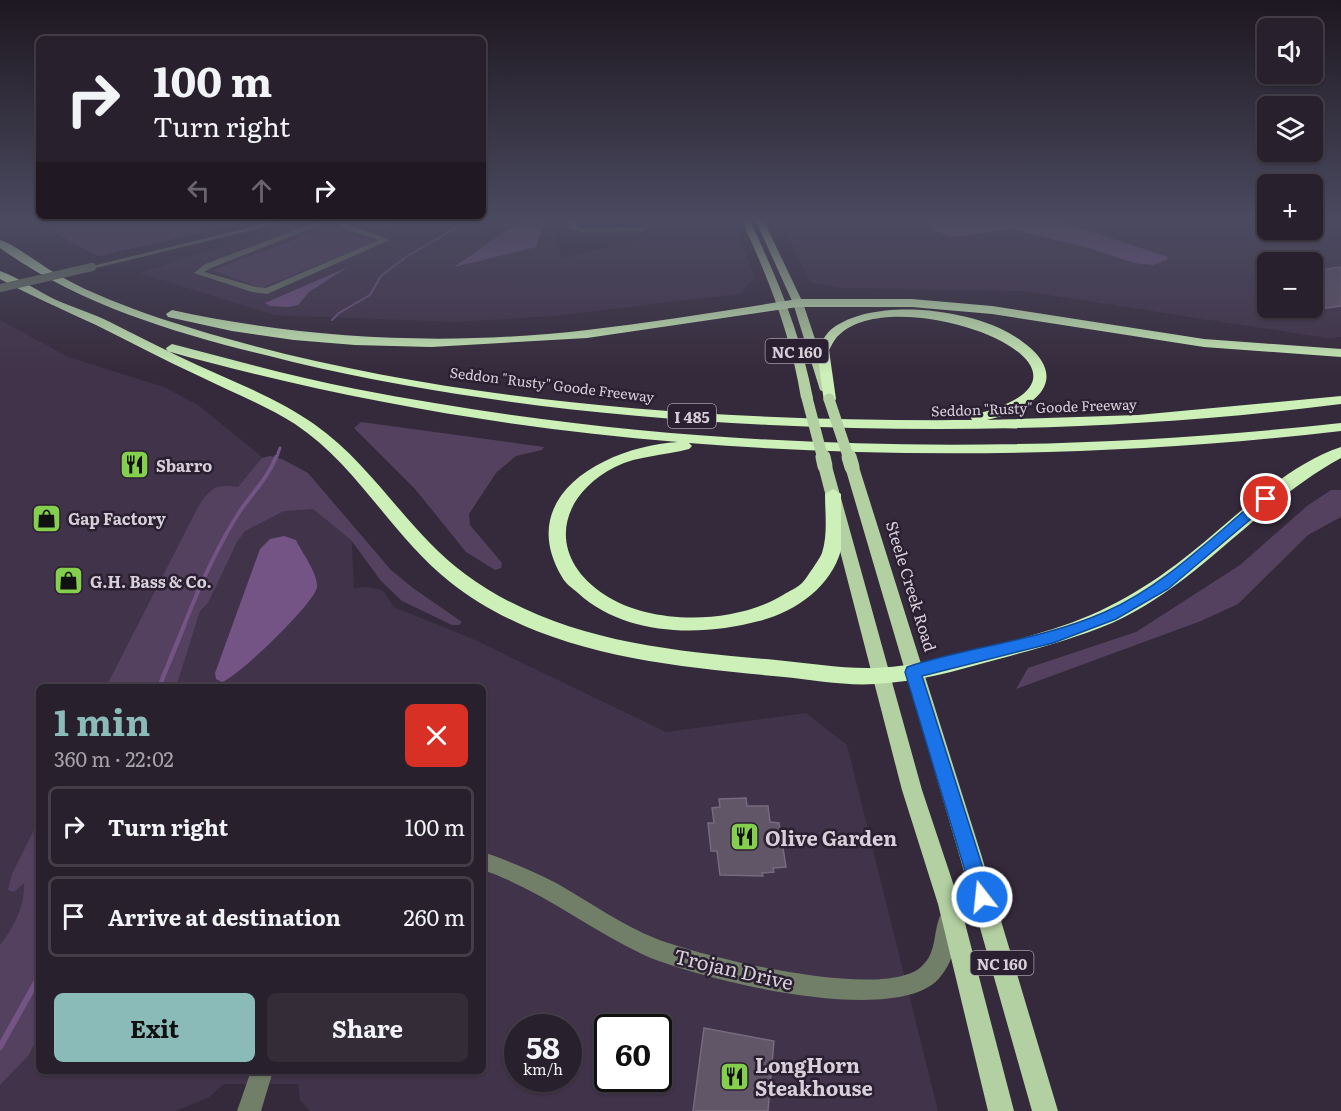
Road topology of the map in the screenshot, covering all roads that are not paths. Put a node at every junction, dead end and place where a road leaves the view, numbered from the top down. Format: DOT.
graph roads {
  1 [pos="43,271"];
  2 [pos="50,271"];
  3 [pos="75,271"];
  4 [pos="201,271"];
  5 [pos="314,271"];
  6 [pos="769,271"];
  7 [pos="783,271"];
  8 [pos="0,274"];
  9 [pos="0,288"];
  10 [pos="798,303"];
  11 [pos="782,305"];
  12 [pos="99,322"];
  13 [pos="1341,353"];
  14 [pos="829,399"];
  15 [pos="1341,400"];
  16 [pos="755,420"];
  17 [pos="1341,427"];
  18 [pos="789,447"];
  19 [pos="1341,452"];
  20 [pos="833,494"];
  21 [pos="913,672"];
  22 [pos="881,676"];
  23 [pos="486,862"];
  24 [pos="949,904"];
  25 [pos="261,1074"];
  26 [pos="249,1111"];
  27 [pos="1001,1111"];
  28 [pos="1044,1111"];
  1 -- 16 [label="highway, Seddon \"Rusty\" Goode Freeway / I 485"];
  2 -- 11 [label="highway"];
  3 -- 9 [label="street, bridge"];
  4 -- 5 [label="street"];
  6 -- 11 [label="main road, NC 160"];
  7 -- 10 [label="main road, Steele Creek Road / NC 160"];
  8 -- 12 [label="highway, I 485"];
  10 -- 11 [label="highway"];
  10 -- 13 [label="highway"];
  10 -- 14 [label="main road, Steele Creek Road / NC 160"];
  11 -- 20 [label="main road, NC 160, bridge"];
  12 -- 18 [label="highway, I 485"];
  12 -- 22 [label="highway"];
  14 -- 16 [label="highway"];
  14 -- 21 [label="main road, Steele Creek Road / NC 160, bridge"];
  15 -- 16 [label="highway, Seddon \"Rusty\" Goode Freeway / I 485"];
  17 -- 18 [label="highway, I 485"];
  18 -- 20 [label="highway"];
  19 -- 21 [label="highway"];
  20 -- 22 [label="main road, NC 160"];
  21 -- 22 [label="highway"];
  21 -- 28 [label="main road, Steele Creek Road / NC 160"];
  22 -- 24 [label="main road, NC 160"];
  23 -- 24 [label="street, Trojan Drive"];
  24 -- 27 [label="main road, NC 160"];
  25 -- 26 [label="street"];
}
